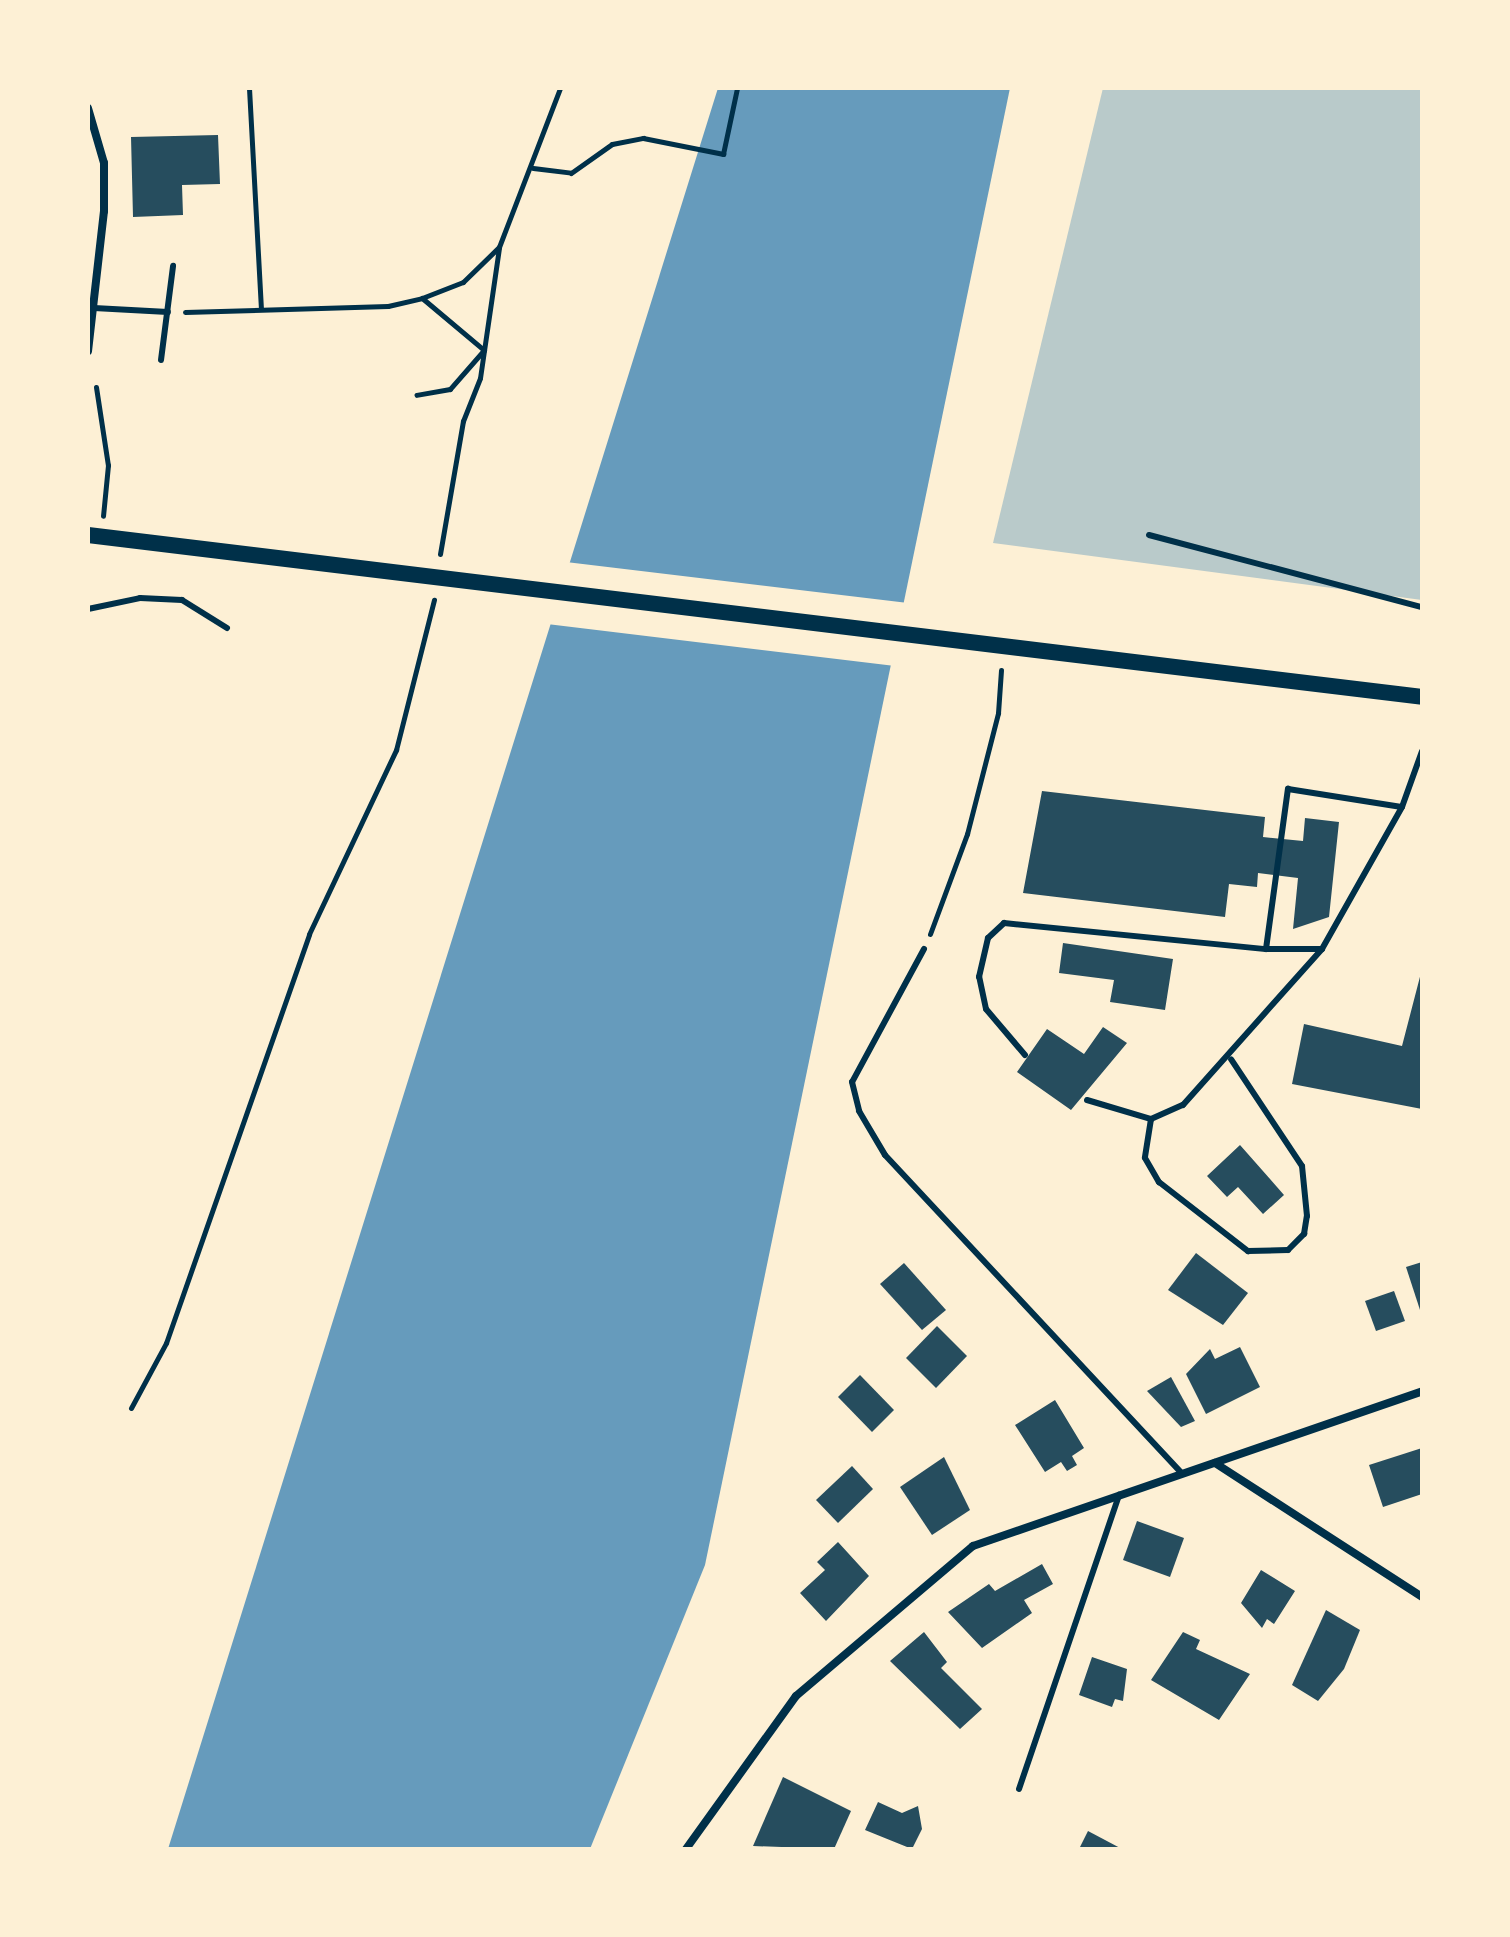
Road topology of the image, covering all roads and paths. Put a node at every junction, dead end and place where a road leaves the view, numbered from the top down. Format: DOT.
graph roads {
  1 [pos="249,88"];
  2 [pos="560,88"];
  3 [pos="737,88"];
  4 [pos="88,108"];
  5 [pos="533,168"];
  6 [pos="499,247"];
  7 [pos="173,266"];
  8 [pos="422,298"];
  9 [pos="94,308"];
  10 [pos="261,308"];
  11 [pos="168,312"];
  12 [pos="484,350"];
  13 [pos="88,351"];
  14 [pos="161,360"];
  15 [pos="96,387"];
  16 [pos="417,395"];
  17 [pos="103,516"];
  18 [pos="88,535"];
  19 [pos="1149,535"];
  20 [pos="443,538"];
  21 [pos="1422,607"];
  22 [pos="88,609"];
  23 [pos="431,617"];
  24 [pos="227,628"];
  25 [pos="1005,671"];
  26 [pos="1422,697"];
  27 [pos="1422,751"];
  28 [pos="1402,807"];
  29 [pos="924,949"];
  30 [pos="1266,949"];
  31 [pos="1322,949"];
  32 [pos="1025,1055"];
  33 [pos="1231,1059"];
  34 [pos="1087,1100"];
  35 [pos="1151,1119"];
  36 [pos="1422,1391"];
  37 [pos="131,1408"];
  38 [pos="1215,1463"];
  39 [pos="1182,1474"];
  40 [pos="1119,1495"];
  41 [pos="1422,1597"];
  42 [pos="1019,1789"];
  43 [pos="686,1849"];
  1 -- 10 [label="path"];
  2 -- 5 [label="path"];
  3 -- 5 [label="path"];
  4 -- 9 [label="street"];
  5 -- 6 [label="path"];
  6 -- 8 [label="path"];
  6 -- 12 [label="path"];
  7 -- 11 [label="lane"];
  8 -- 10 [label="path"];
  8 -- 12 [label="path"];
  9 -- 11 [label="lane"];
  9 -- 13 [label="street"];
  10 -- 11 [label="path"];
  11 -- 14 [label="lane"];
  12 -- 16 [label="path"];
  12 -- 20 [label="path"];
  15 -- 17 [label="path"];
  18 -- 26 [label="main road"];
  19 -- 21 [label="lane"];
  22 -- 24 [label="lane"];
  23 -- 37 [label="path"];
  25 -- 29 [label="path"];
  27 -- 28 [label="lane"];
  28 -- 30 [label="lane"];
  28 -- 31 [label="lane"];
  29 -- 39 [label="lane"];
  30 -- 31 [label="lane"];
  30 -- 32 [label="lane"];
  31 -- 33 [label="lane"];
  33 -- 35 [label="lane"];
  33 -- 35 [label="lane"];
  34 -- 35 [label="lane"];
  36 -- 38 [label="street"];
  38 -- 39 [label="street"];
  38 -- 41 [label="street"];
  39 -- 40 [label="street"];
  40 -- 42 [label="lane"];
  40 -- 43 [label="street"];
}
